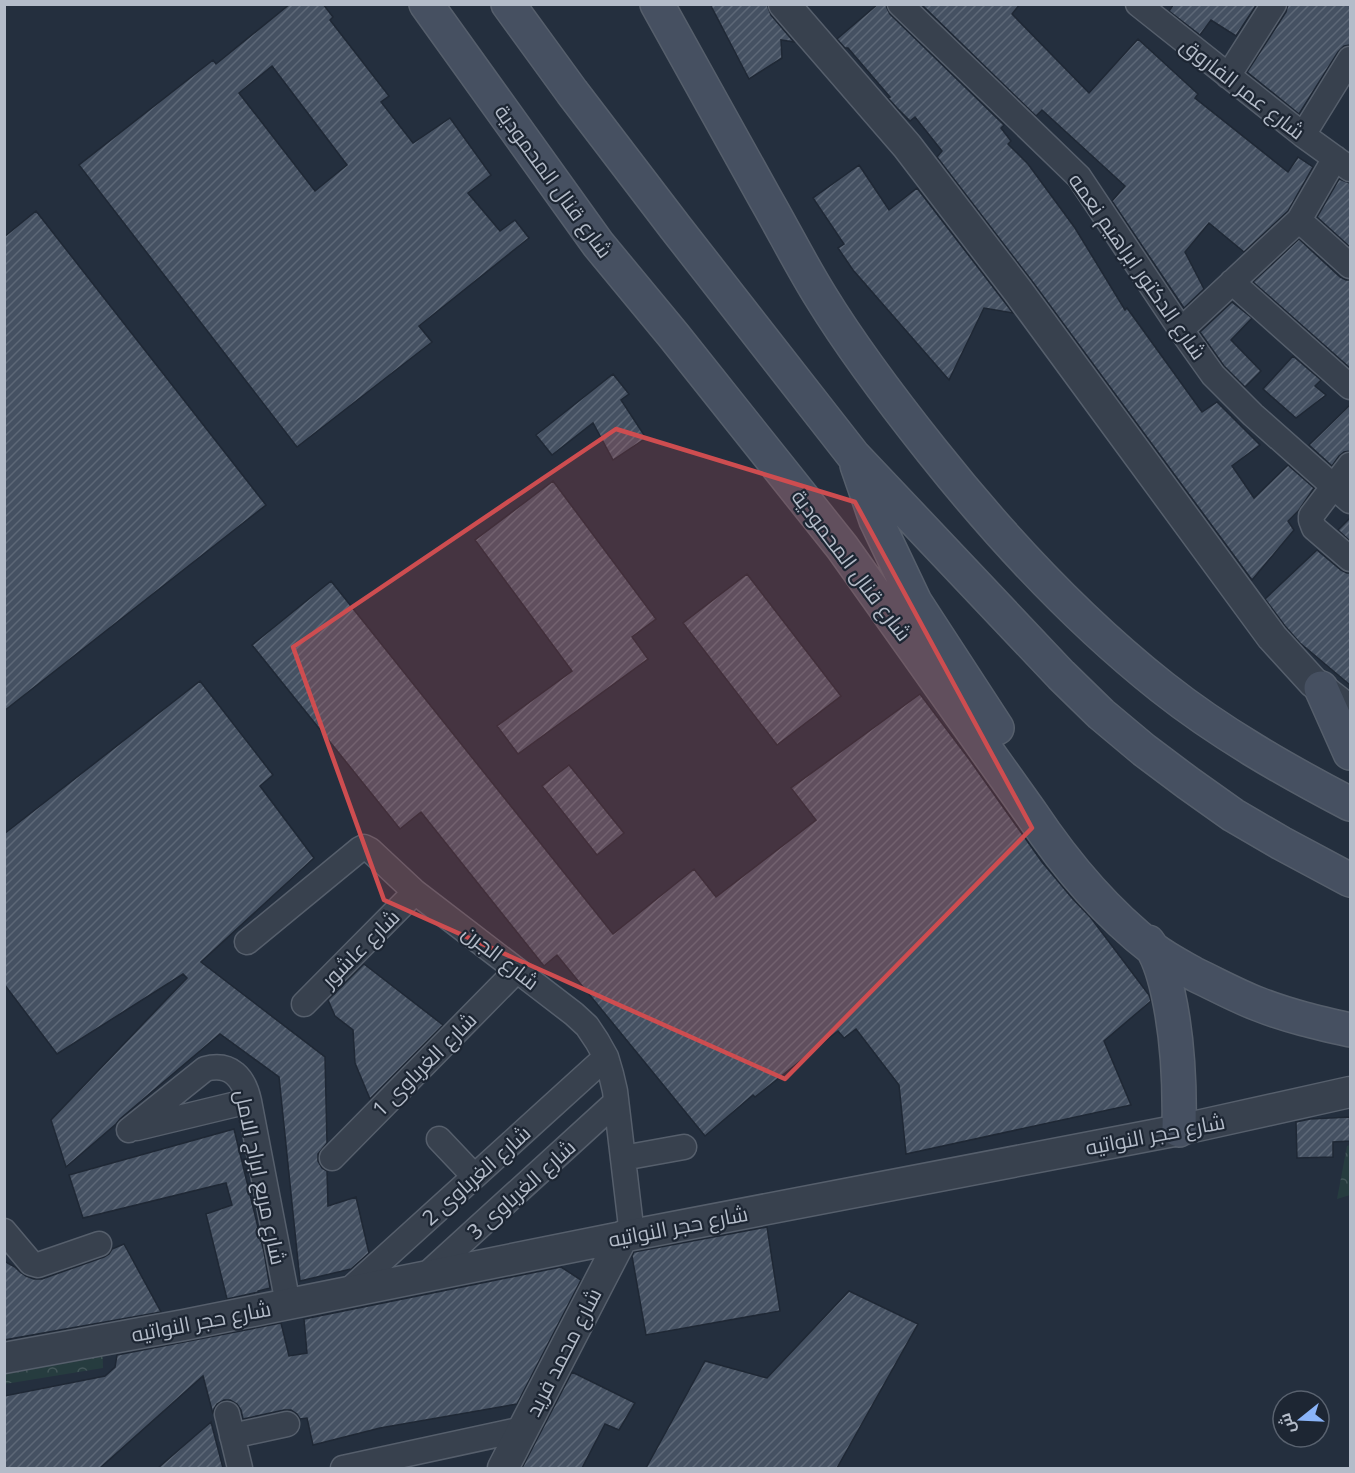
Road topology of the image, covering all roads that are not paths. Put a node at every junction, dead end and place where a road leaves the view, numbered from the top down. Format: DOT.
graph roads {
  1 [pos="426,4"];
  2 [pos="508,4"];
  3 [pos="657,4"];
  4 [pos="784,4"];
  5 [pos="900,4"];
  6 [pos="1274,4"];
  7 [pos="1147,8"];
  8 [pos="1350,59"];
  9 [pos="1228,76"];
  10 [pos="1303,135"];
  11 [pos="1342,163"];
  12 [pos="1299,220"];
  13 [pos="1350,266"];
  14 [pos="1232,282"];
  15 [pos="1181,330"];
  16 [pos="1350,387"];
  17 [pos="853,455"];
  18 [pos="1350,465"];
  19 [pos="1342,494"];
  20 [pos="1350,559"];
  21 [pos="1321,688"];
  22 [pos="1350,711"];
  23 [pos="1350,753"];
  24 [pos="1350,804"];
  25 [pos="1350,880"];
  26 [pos="415,892"];
  27 [pos="247,942"];
  28 [pos="1154,950"];
  29 [pos="517,970"];
  30 [pos="304,1004"];
  31 [pos="1350,1030"];
  32 [pos="606,1057"];
  33 [pos="1350,1092"];
  34 [pos="249,1101"];
  35 [pos="616,1102"];
  36 [pos="1179,1130"];
  37 [pos="439,1139"];
  38 [pos="684,1147"];
  39 [pos="332,1158"];
  40 [pos="623,1158"];
  41 [pos="474,1176"];
  42 [pos="4,1231"];
  43 [pos="627,1236"];
  44 [pos="99,1244"];
  45 [pos="425,1276"];
  46 [pos="347,1292"];
  47 [pos="288,1304"];
  48 [pos="4,1358"];
  49 [pos="286,1424"];
  50 [pos="523,1429"];
  51 [pos="240,1468"];
  52 [pos="343,1468"];
  53 [pos="503,1468"];
  1 -- 28 [label="main road, شارع قنال المحمودية"];
  2 -- 17 [label="main road"];
  3 -- 24 [label="main road"];
  4 -- 21 [label="street"];
  5 -- 15 [label="street, شارع الدكتور ابراهيم نعمه"];
  6 -- 9 [label="street"];
  7 -- 9 [label="street, شارع عمر الفاروق"];
  8 -- 10 [label="street"];
  9 -- 10 [label="street, شارع عمر الفاروق"];
  10 -- 11 [label="street, شارع عمر الفاروق"];
  11 -- 12 [label="street"];
  12 -- 13 [label="street"];
  12 -- 14 [label="street"];
  14 -- 15 [label="street"];
  14 -- 16 [label="street"];
  15 -- 19 [label="street, شارع الدكتور ابراهيم نعمه"];
  17 -- 25 [label="main road"];
  17 -- 28 [label="main road"];
  18 -- 19 [label="street"];
  19 -- 20 [label="street"];
  21 -- 22 [label="street"];
  21 -- 23 [label="main road"];
  26 -- 27 [label="street, شارع الجرن"];
  26 -- 29 [label="street, شارع الجرن"];
  26 -- 30 [label="street, شارع عاشور"];
  28 -- 31 [label="main road, شارع قنال المحمودية"];
  28 -- 36 [label="main road"];
  29 -- 32 [label="street, شارع الجرن"];
  29 -- 39 [label="street, شارع الغرباوى 1"];
  32 -- 35 [label="street, شارع الجرن"];
  32 -- 41 [label="street, شارع الغرباوى 2"];
  33 -- 36 [label="street, شارع حجر النواتيه"];
  34 -- 34 [label="street, شارع مربع ابراج الامل"];
  34 -- 47 [label="street, شارع مربع ابراج الامل"];
  35 -- 40 [label="street, شارع الجرن"];
  35 -- 45 [label="street, شارع الغرباوى 3"];
  36 -- 43 [label="street, شارع حجر النواتيه"];
  37 -- 41 [label="street"];
  38 -- 40 [label="street"];
  40 -- 43 [label="street, شارع الجرن"];
  41 -- 46 [label="street, شارع الغرباوى 2"];
  42 -- 44 [label="street"];
  43 -- 45 [label="street, شارع حجر النواتيه"];
  43 -- 50 [label="street, شارع محمد فريد"];
  45 -- 46 [label="street, شارع حجر النواتيه"];
  46 -- 47 [label="street, شارع حجر النواتيه"];
  47 -- 48 [label="street, شارع حجر النواتيه"];
  49 -- 51 [label="street"];
  50 -- 52 [label="street"];
  50 -- 53 [label="street, شارع محمد فريد"];
}
